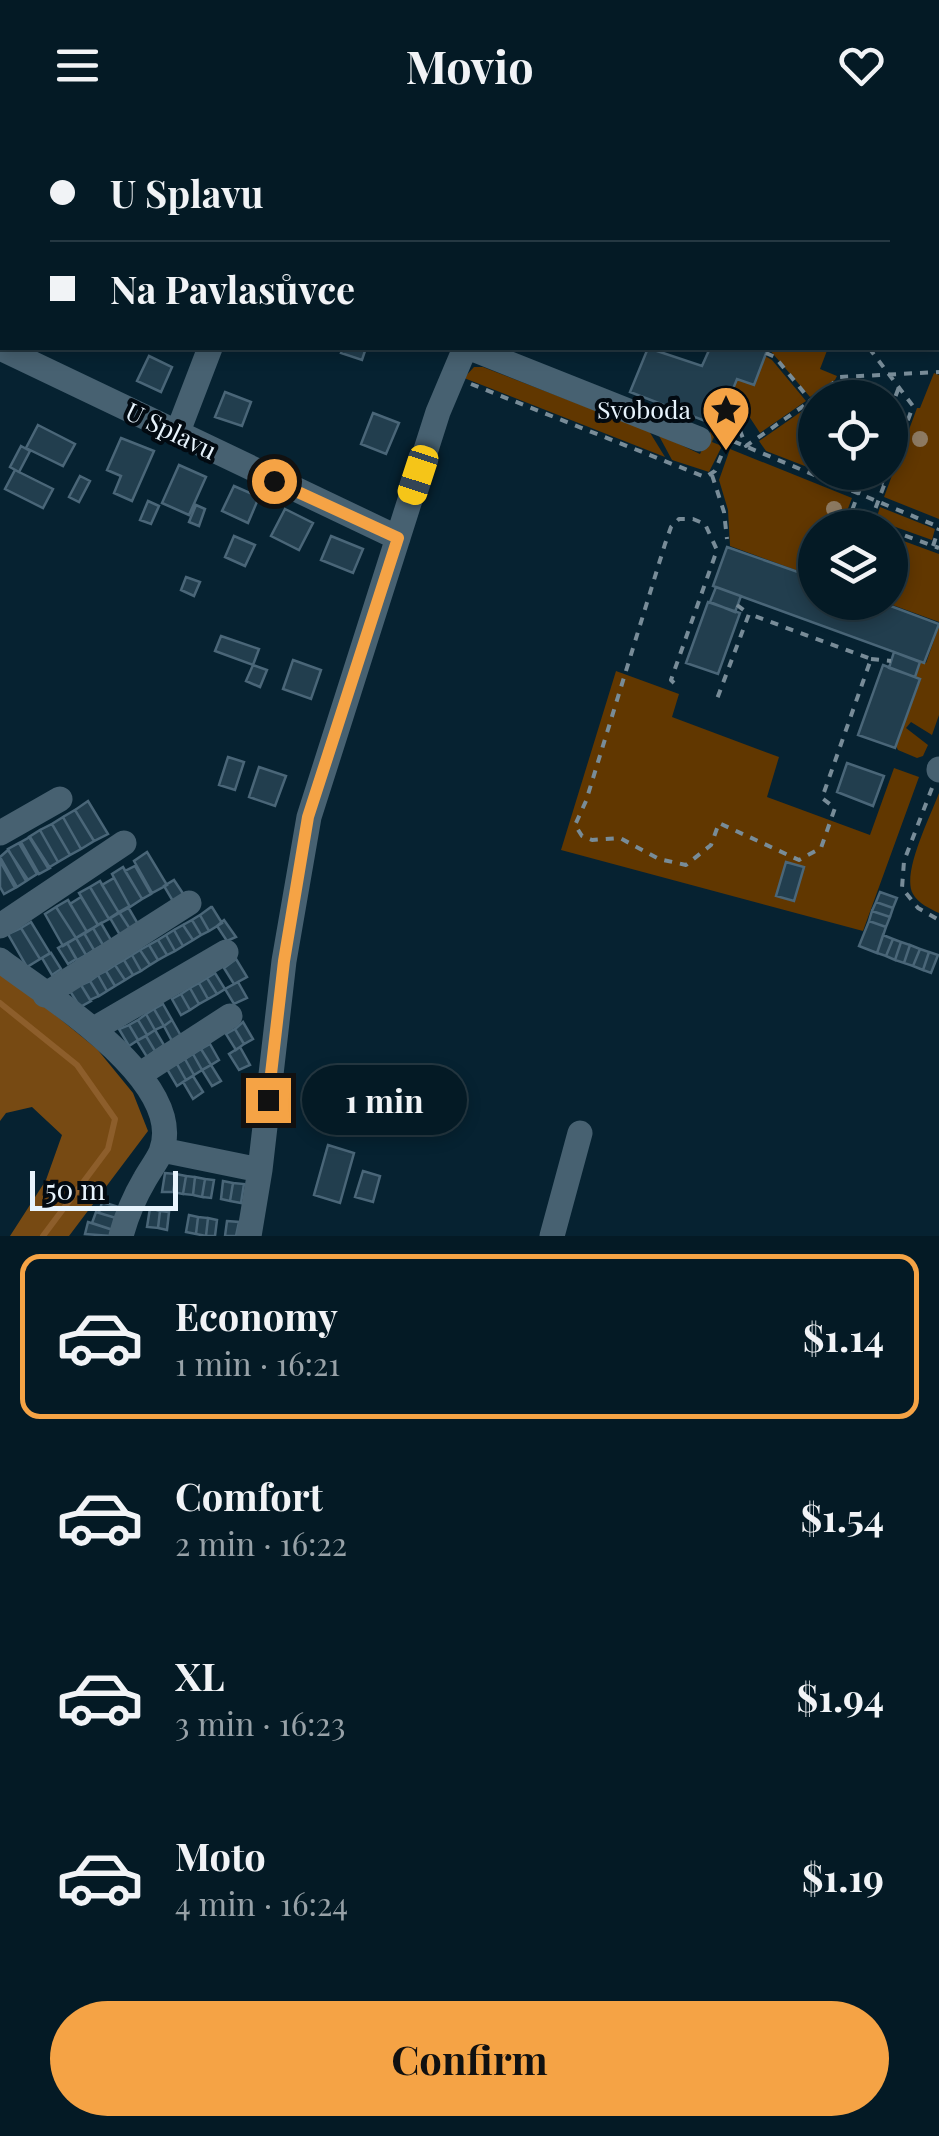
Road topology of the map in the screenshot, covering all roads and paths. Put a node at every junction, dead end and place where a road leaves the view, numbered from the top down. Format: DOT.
graph roads {
  1 [pos="4,350"];
  2 [pos="209,350"];
  3 [pos="467,350"];
  4 [pos="473,350"];
  5 [pos="870,350"];
  6 [pos="766,353"];
  7 [pos="939,372"];
  8 [pos="888,374"];
  9 [pos="839,380"];
  10 [pos="893,380"];
  11 [pos="798,382"];
  12 [pos="728,400"];
  13 [pos="798,410"];
  14 [pos="177,434"];
  15 [pos="699,439"];
  16 [pos="712,474"];
  17 [pos="939,528"];
  18 [pos="908,537"];
  19 [pos="398,538"];
  20 [pos="728,540"];
  21 [pos="936,547"];
  22 [pos="738,606"];
  23 [pos="748,614"];
  24 [pos="872,659"];
  25 [pos="891,661"];
  26 [pos="674,683"];
  27 [pos="717,699"];
  28 [pos="939,770"];
  29 [pos="60,799"];
  30 [pos="0,833"];
  31 [pos="124,844"];
  32 [pos="189,903"];
  33 [pos="939,920"];
  34 [pos="0,926"];
  35 [pos="226,952"];
  36 [pos="0,960"];
  37 [pos="45,995"];
  38 [pos="230,1016"];
  39 [pos="94,1029"];
  40 [pos="139,1075"];
  41 [pos="580,1133"];
  42 [pos="162,1150"];
  43 [pos="260,1170"];
  44 [pos="121,1236"];
  45 [pos="249,1236"];
  46 [pos="552,1236"];
  1 -- 14 [label="street, U Splavu"];
  2 -- 14 [label="street"];
  3 -- 19 [label="street"];
  4 -- 15 [label="street"];
  5 -- 8 [label="path"];
  6 -- 11 [label="path"];
  7 -- 8 [label="path"];
  8 -- 9 [label="path"];
  8 -- 10 [label="path"];
  12 -- 13 [label="path"];
  14 -- 19 [label="street, U Splavu"];
  16 -- 20 [label="path"];
  17 -- 21 [label="path"];
  18 -- 21 [label="path"];
  19 -- 43 [label="street"];
  22 -- 23 [label="path"];
  23 -- 24 [label="path"];
  23 -- 27 [label="path"];
  24 -- 25 [label="path"];
  24 -- 26 [label="path"];
  28 -- 33 [label="path"];
  29 -- 30 [label="street"];
  31 -- 34 [label="street"];
  32 -- 37 [label="street"];
  35 -- 39 [label="street"];
  36 -- 37 [label="street"];
  37 -- 39 [label="street"];
  38 -- 40 [label="street"];
  39 -- 40 [label="street"];
  40 -- 42 [label="street"];
  41 -- 46 [label="street"];
  42 -- 43 [label="street"];
  42 -- 44 [label="street"];
  43 -- 45 [label="street"];
}
